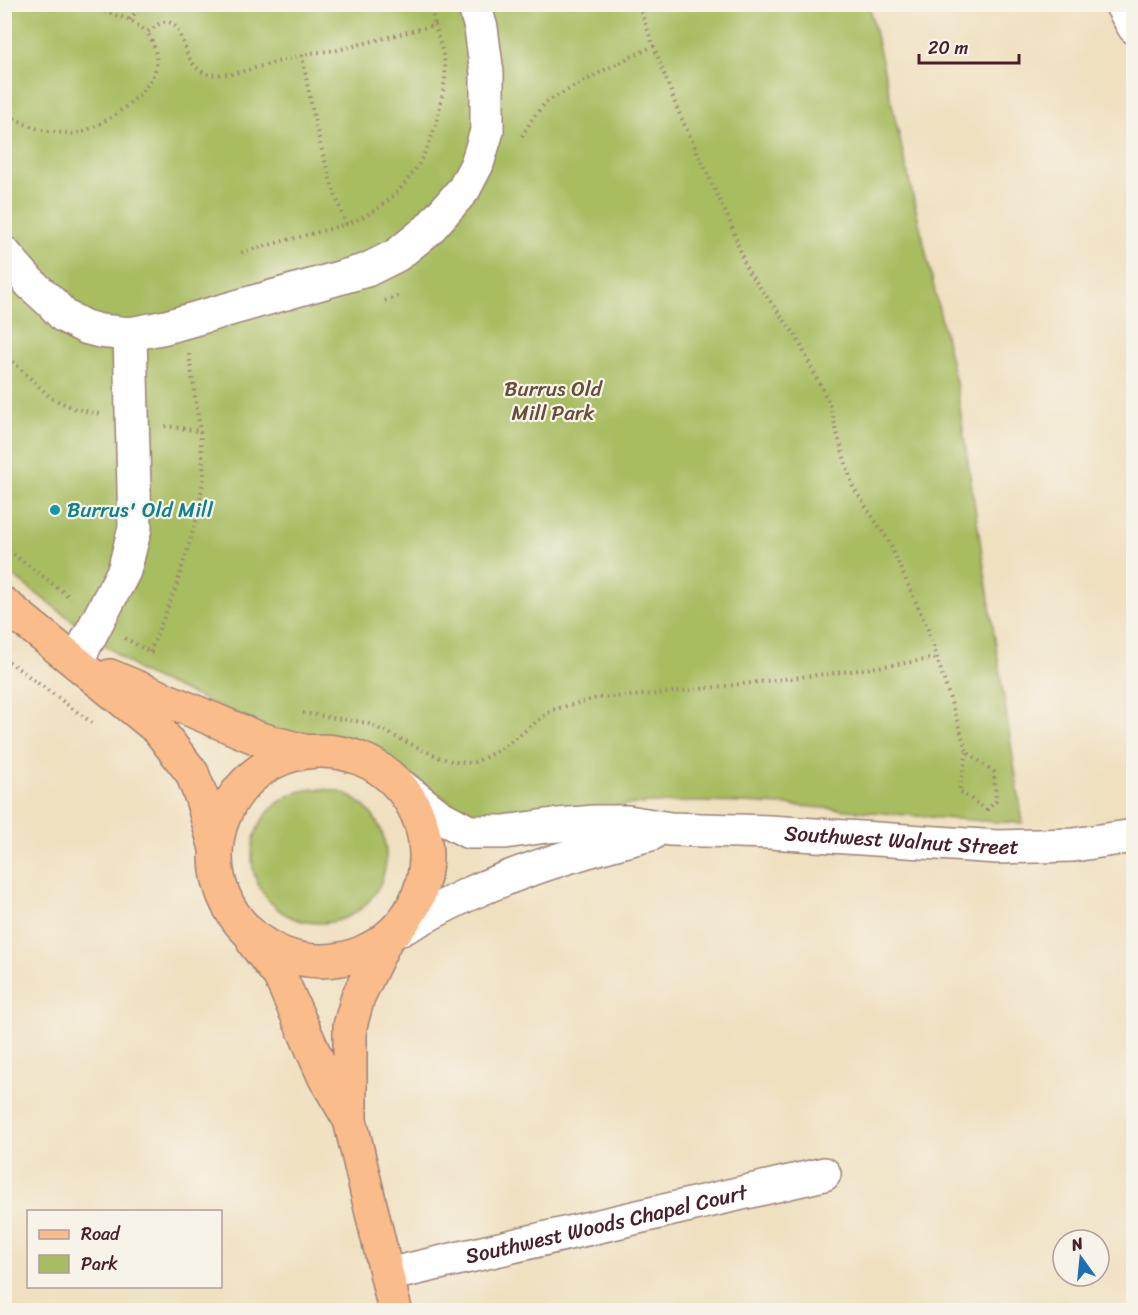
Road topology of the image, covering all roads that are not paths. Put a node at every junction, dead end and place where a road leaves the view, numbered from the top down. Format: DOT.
graph roads {
  1 [pos="474,4"];
  2 [pos="1121,4"];
  3 [pos="1134,27"];
  4 [pos="4,253"];
  5 [pos="130,334"];
  6 [pos="4,604"];
  7 [pos="76,662"];
  8 [pos="304,751"];
  9 [pos="398,784"];
  10 [pos="670,829"];
  11 [pos="1134,836"];
  12 [pos="216,846"];
  13 [pos="232,913"];
  14 [pos="394,934"];
  15 [pos="350,1120"];
  16 [pos="824,1174"];
  17 [pos="387,1275"];
  18 [pos="395,1311"];
  1 -- 5 [label="street"];
  2 -- 3 [label="street"];
  4 -- 5 [label="street"];
  5 -- 7 [label="street"];
  6 -- 7 [label="main road"];
  7 -- 8 [label="main road"];
  7 -- 12 [label="main road"];
  8 -- 9 [label="main road"];
  8 -- 12 [label="main road"];
  9 -- 10 [label="street, Southwest Walnut Street"];
  9 -- 14 [label="main road"];
  10 -- 11 [label="street, Southwest Walnut Street"];
  10 -- 14 [label="street, Southwest Walnut Street"];
  12 -- 13 [label="main road"];
  13 -- 14 [label="main road"];
  13 -- 15 [label="main road"];
  14 -- 15 [label="main road"];
  15 -- 17 [label="main road"];
  16 -- 17 [label="street, Southwest Woods Chapel Court"];
  17 -- 18 [label="main road"];
}
